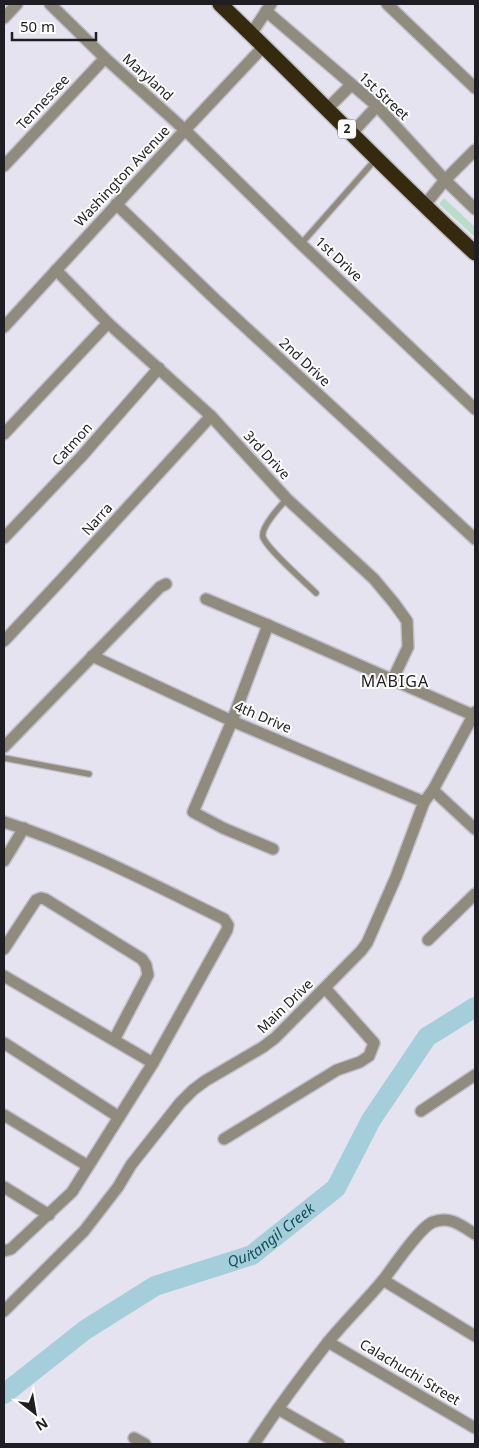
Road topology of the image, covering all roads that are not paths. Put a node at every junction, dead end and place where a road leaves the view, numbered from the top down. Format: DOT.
graph roads {
  1 [pos="17,4"];
  2 [pos="50,4"];
  3 [pos="220,4"];
  4 [pos="387,4"];
  5 [pos="268,7"];
  6 [pos="4,18"];
  7 [pos="251,34"];
  8 [pos="264,46"];
  9 [pos="105,58"];
  10 [pos="351,85"];
  11 [pos="475,88"];
  12 [pos="377,106"];
  13 [pos="327,109"];
  14 [pos="185,130"];
  15 [pos="352,133"];
  16 [pos="475,150"];
  17 [pos="377,158"];
  18 [pos="4,166"];
  19 [pos="445,180"];
  20 [pos="116,204"];
  21 [pos="424,206"];
  22 [pos="475,209"];
  23 [pos="301,244"];
  24 [pos="475,253"];
  25 [pos="56,270"];
  26 [pos="108,323"];
  27 [pos="4,327"];
  28 [pos="159,368"];
  29 [pos="475,408"];
  30 [pos="211,416"];
  31 [pos="4,434"];
  32 [pos="287,499"];
  33 [pos="4,538"];
  34 [pos="475,539"];
  35 [pos="166,584"];
  36 [pos="316,593"];
  37 [pos="206,599"];
  38 [pos="268,625"];
  39 [pos="4,641"];
  40 [pos="92,656"];
  41 [pos="392,681"];
  42 [pos="475,714"];
  43 [pos="232,721"];
  44 [pos="4,747"];
  45 [pos="4,758"];
  46 [pos="89,774"];
  47 [pos="433,790"];
  48 [pos="424,802"];
  49 [pos="4,822"];
  50 [pos="24,828"];
  51 [pos="475,829"];
  52 [pos="273,849"];
  53 [pos="4,861"];
  54 [pos="475,894"];
  55 [pos="428,940"];
  56 [pos="4,949"];
  57 [pos="4,976"];
  58 [pos="325,988"];
  59 [pos="114,1040"];
  60 [pos="4,1043"];
  61 [pos="153,1063"];
  62 [pos="475,1075"];
  63 [pos="421,1111"];
  64 [pos="4,1115"];
  65 [pos="119,1117"];
  66 [pos="224,1139"];
  67 [pos="88,1166"];
  68 [pos="4,1187"];
  69 [pos="49,1214"];
  70 [pos="475,1234"];
  71 [pos="4,1251"];
  72 [pos="383,1280"];
  73 [pos="4,1311"];
  74 [pos="475,1336"];
  75 [pos="328,1342"];
  76 [pos="278,1408"];
  77 [pos="475,1428"];
  78 [pos="134,1438"];
  79 [pos="145,1444"];
  80 [pos="254,1444"];
  81 [pos="340,1444"];
  1 -- 6 [label="street"];
  2 -- 9 [label="street, Maryland"];
  3 -- 7 [label="highway, 2"];
  4 -- 11 [label="street"];
  5 -- 7 [label="street"];
  5 -- 10 [label="street, 1st Street"];
  7 -- 8 [label="highway, 2"];
  8 -- 13 [label="highway, 2"];
  8 -- 14 [label="street, Washington Avenue"];
  9 -- 14 [label="street, Maryland"];
  9 -- 18 [label="street, Tennessee"];
  10 -- 12 [label="street, 1st Street"];
  10 -- 13 [label="street"];
  12 -- 15 [label="street"];
  12 -- 19 [label="street, 1st Street"];
  13 -- 15 [label="highway, 2"];
  14 -- 20 [label="street, Washington Avenue"];
  14 -- 23 [label="street, 1st Drive"];
  15 -- 17 [label="highway, 2"];
  16 -- 19 [label="street"];
  17 -- 21 [label="highway, 2"];
  17 -- 23 [label="lane"];
  19 -- 21 [label="street"];
  19 -- 22 [label="street, 1st Street"];
  20 -- 25 [label="street, Washington Avenue"];
  20 -- 34 [label="street, 2nd Drive"];
  21 -- 24 [label="highway, 2"];
  23 -- 29 [label="street, 1st Drive"];
  25 -- 26 [label="street, 3rd Drive"];
  25 -- 27 [label="street, Washington Avenue"];
  26 -- 28 [label="street, 3rd Drive"];
  26 -- 31 [label="street"];
  28 -- 30 [label="street, 3rd Drive"];
  28 -- 33 [label="street, Catmon"];
  30 -- 32 [label="street, 3rd Drive"];
  30 -- 39 [label="street, Narra"];
  32 -- 36 [label="lane"];
  32 -- 41 [label="street, 3rd Drive"];
  35 -- 40 [label="street"];
  37 -- 38 [label="street"];
  38 -- 41 [label="street"];
  38 -- 43 [label="street"];
  40 -- 43 [label="street, 4th Drive"];
  40 -- 44 [label="street"];
  41 -- 42 [label="street"];
  42 -- 47 [label="street, Main Drive"];
  43 -- 48 [label="street, 4th Drive"];
  43 -- 52 [label="street"];
  45 -- 46 [label="lane"];
  47 -- 48 [label="street, Main Drive"];
  47 -- 51 [label="street"];
  48 -- 58 [label="street, Main Drive"];
  49 -- 50 [label="street"];
  50 -- 53 [label="street"];
  50 -- 61 [label="street"];
  54 -- 55 [label="street"];
  56 -- 59 [label="street"];
  57 -- 59 [label="street"];
  58 -- 66 [label="street"];
  58 -- 73 [label="street, Main Drive"];
  59 -- 61 [label="street"];
  60 -- 65 [label="street"];
  61 -- 65 [label="street"];
  62 -- 63 [label="street"];
  64 -- 67 [label="street"];
  65 -- 67 [label="street"];
  67 -- 69 [label="street"];
  68 -- 69 [label="street"];
  69 -- 71 [label="street"];
  70 -- 72 [label="street"];
  72 -- 74 [label="street"];
  72 -- 75 [label="street"];
  75 -- 76 [label="street"];
  75 -- 77 [label="street, Calachuchi Street"];
  76 -- 80 [label="street"];
  76 -- 81 [label="street"];
  78 -- 79 [label="street"];
}
